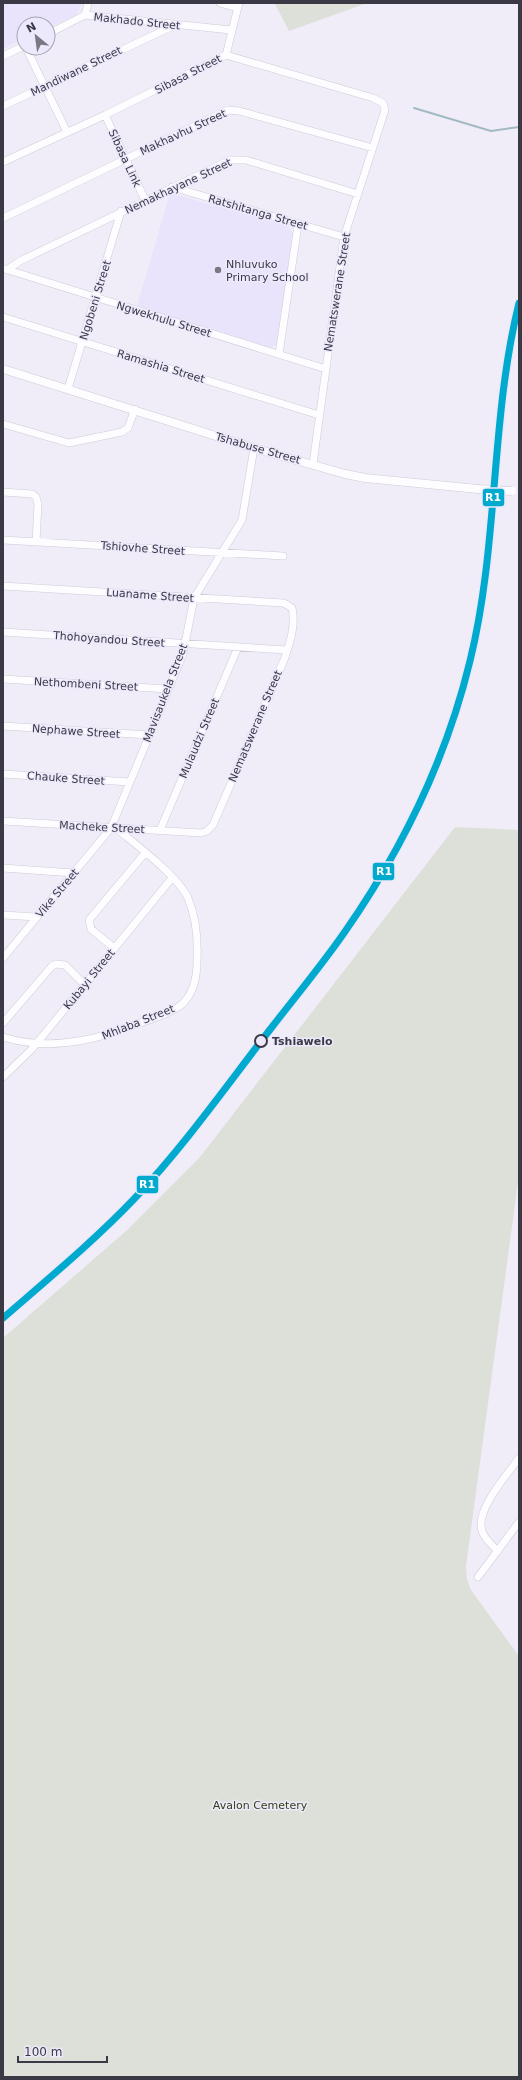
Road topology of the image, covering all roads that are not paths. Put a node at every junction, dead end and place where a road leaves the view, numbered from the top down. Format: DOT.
graph roads {
  1 [pos="88,3"];
  2 [pos="220,3"];
  3 [pos="238,5"];
  4 [pos="85,15"];
  5 [pos="149,22"];
  6 [pos="176,25"];
  7 [pos="56,30"];
  8 [pos="231,30"];
  9 [pos="149,36"];
  10 [pos="16,51"];
  11 [pos="226,55"];
  12 [pos="3,56"];
  13 [pos="30,56"];
  14 [pos="46,86"];
  15 [pos="382,102"];
  16 [pos="3,106"];
  17 [pos="105,116"];
  18 [pos="67,132"];
  19 [pos="373,148"];
  20 [pos="125,159"];
  21 [pos="3,162"];
  22 [pos="172,187"];
  23 [pos="358,194"];
  24 [pos="145,200"];
  25 [pos="121,212"];
  26 [pos="3,218"];
  27 [pos="298,225"];
  28 [pos="344,237"];
  29 [pos="5,269"];
  30 [pos="96,298"];
  31 [pos="3,317"];
  32 [pos="83,342"];
  33 [pos="279,354"];
  34 [pos="3,369"];
  35 [pos="326,369"];
  36 [pos="68,389"];
  37 [pos="135,409"];
  38 [pos="319,414"];
  39 [pos="3,424"];
  40 [pos="254,448"];
  41 [pos="313,464"];
  42 [pos="3,492"];
  43 [pos="516,492"];
  44 [pos="3,540"];
  45 [pos="36,542"];
  46 [pos="222,553"];
  47 [pos="283,556"];
  48 [pos="3,586"];
  49 [pos="194,598"];
  50 [pos="293,611"];
  51 [pos="3,632"];
  52 [pos="186,644"];
  53 [pos="238,647"];
  54 [pos="287,650"];
  55 [pos="3,679"];
  56 [pos="168,689"];
  57 [pos="3,726"];
  58 [pos="149,735"];
  59 [pos="3,774"];
  60 [pos="130,782"];
  61 [pos="3,821"];
  62 [pos="114,828"];
  63 [pos="160,830"];
  64 [pos="201,833"];
  65 [pos="145,853"];
  66 [pos="3,868"];
  67 [pos="74,873"];
  68 [pos="172,878"];
  69 [pos="3,915"];
  70 [pos="38,917"];
  71 [pos="114,948"];
  72 [pos="3,958"];
  73 [pos="84,984"];
  74 [pos="3,1023"];
  75 [pos="3,1037"];
  76 [pos="36,1043"];
  77 [pos="3,1077"];
  78 [pos="519,1458"];
  79 [pos="519,1522"];
  80 [pos="498,1551"];
  81 [pos="478,1577"];
  1 -- 4 [label="street"];
  2 -- 3 [label="street"];
  3 -- 8 [label="street"];
  4 -- 5 [label="street, Makhado Street"];
  4 -- 7 [label="street, Makhado Street"];
  5 -- 6 [label="street, Makhado Street"];
  5 -- 9 [label="street"];
  6 -- 8 [label="street, Makhado Street"];
  6 -- 9 [label="street, Mandiwane Street"];
  8 -- 11 [label="street"];
  9 -- 14 [label="street, Mandiwane Street"];
  10 -- 12 [label="street"];
  11 -- 15 [label="street, Sibasa Street"];
  11 -- 17 [label="street, Sibasa Street"];
  13 -- 14 [label="street"];
  14 -- 16 [label="street, Mandiwane Street"];
  14 -- 18 [label="street"];
  15 -- 19 [label="street, Nematswerane Street"];
  17 -- 18 [label="street, Sibasa Street"];
  17 -- 20 [label="street, Sibasa Link"];
  18 -- 21 [label="street, Sibasa Street"];
  19 -- 20 [label="street, Makhavhu Street"];
  19 -- 23 [label="street, Nematswerane Street"];
  20 -- 24 [label="street, Sibasa Link"];
  20 -- 26 [label="street, Makhavhu Street"];
  22 -- 23 [label="street, Nemakhayane Street"];
  22 -- 24 [label="street, Nemakhayane Street"];
  22 -- 27 [label="street, Ratshitanga Street"];
  23 -- 28 [label="street, Nematswerane Street"];
  24 -- 25 [label="street, Nemakhayane Street"];
  25 -- 29 [label="street, Nemakhayane Street"];
  25 -- 30 [label="street, Ngobeni Street"];
  27 -- 28 [label="street, Ratshitanga Street"];
  27 -- 33 [label="street"];
  28 -- 35 [label="street, Nematswerane Street"];
  29 -- 30 [label="street, Ngwekhulu Street"];
  30 -- 32 [label="street, Ngobeni Street"];
  30 -- 33 [label="street, Ngwekhulu Street"];
  31 -- 32 [label="street, Ramashia Street"];
  32 -- 36 [label="street, Ngobeni Street"];
  32 -- 38 [label="street, Ramashia Street"];
  33 -- 35 [label="street, Ngwekhulu Street"];
  34 -- 36 [label="street, Tshabuse Street"];
  35 -- 38 [label="street, Nematswerane Street"];
  36 -- 37 [label="street, Tshabuse Street"];
  37 -- 39 [label="street"];
  37 -- 40 [label="street, Tshabuse Street"];
  38 -- 41 [label="street, Nematswerane Street"];
  40 -- 41 [label="street, Tshabuse Street"];
  40 -- 46 [label="street, Mavisaukela Street"];
  41 -- 43 [label="street, Tshabuse Street, bridge"];
  42 -- 45 [label="street"];
  44 -- 45 [label="street, Tshiovhe Street"];
  45 -- 46 [label="street, Tshiovhe Street"];
  46 -- 47 [label="street, Tshiovhe Street"];
  46 -- 49 [label="street, Mavisaukela Street"];
  48 -- 49 [label="street, Luaname Street"];
  49 -- 50 [label="street, Luaname Street"];
  49 -- 52 [label="street, Mavisaukela Street"];
  50 -- 54 [label="street, Nematswerane Street"];
  51 -- 52 [label="street, Thohoyandou Street"];
  52 -- 53 [label="street, Thohoyandou Street"];
  52 -- 56 [label="street, Mavisaukela Street"];
  53 -- 54 [label="street, Thohoyandou Street"];
  53 -- 63 [label="street, Mulaudzi Street"];
  54 -- 64 [label="street, Nematswerane Street"];
  55 -- 56 [label="street, Nethombeni Street"];
  56 -- 58 [label="street, Mavisaukela Street"];
  57 -- 58 [label="street, Nephawe Street"];
  58 -- 60 [label="street, Mavisaukela Street"];
  59 -- 60 [label="street, Chauke Street"];
  60 -- 62 [label="street, Mavisaukela Street"];
  61 -- 62 [label="street, Macheke Street"];
  62 -- 63 [label="street, Macheke Street"];
  62 -- 65 [label="street, Mhlaba Street"];
  62 -- 67 [label="street, Vike Street"];
  63 -- 64 [label="street, Macheke Street"];
  65 -- 68 [label="street, Mhlaba Street"];
  65 -- 71 [label="street"];
  66 -- 67 [label="street"];
  67 -- 70 [label="street, Vike Street"];
  68 -- 71 [label="street, Kubayi Street"];
  68 -- 76 [label="street, Mhlaba Street"];
  69 -- 70 [label="street"];
  70 -- 72 [label="street, Vike Street"];
  71 -- 73 [label="street, Kubayi Street"];
  73 -- 74 [label="street"];
  73 -- 76 [label="street, Kubayi Street"];
  75 -- 76 [label="street, Mhlaba Street"];
  76 -- 77 [label="street, Kubayi Street"];
  78 -- 80 [label="street"];
  79 -- 80 [label="street"];
  80 -- 81 [label="street"];
}
